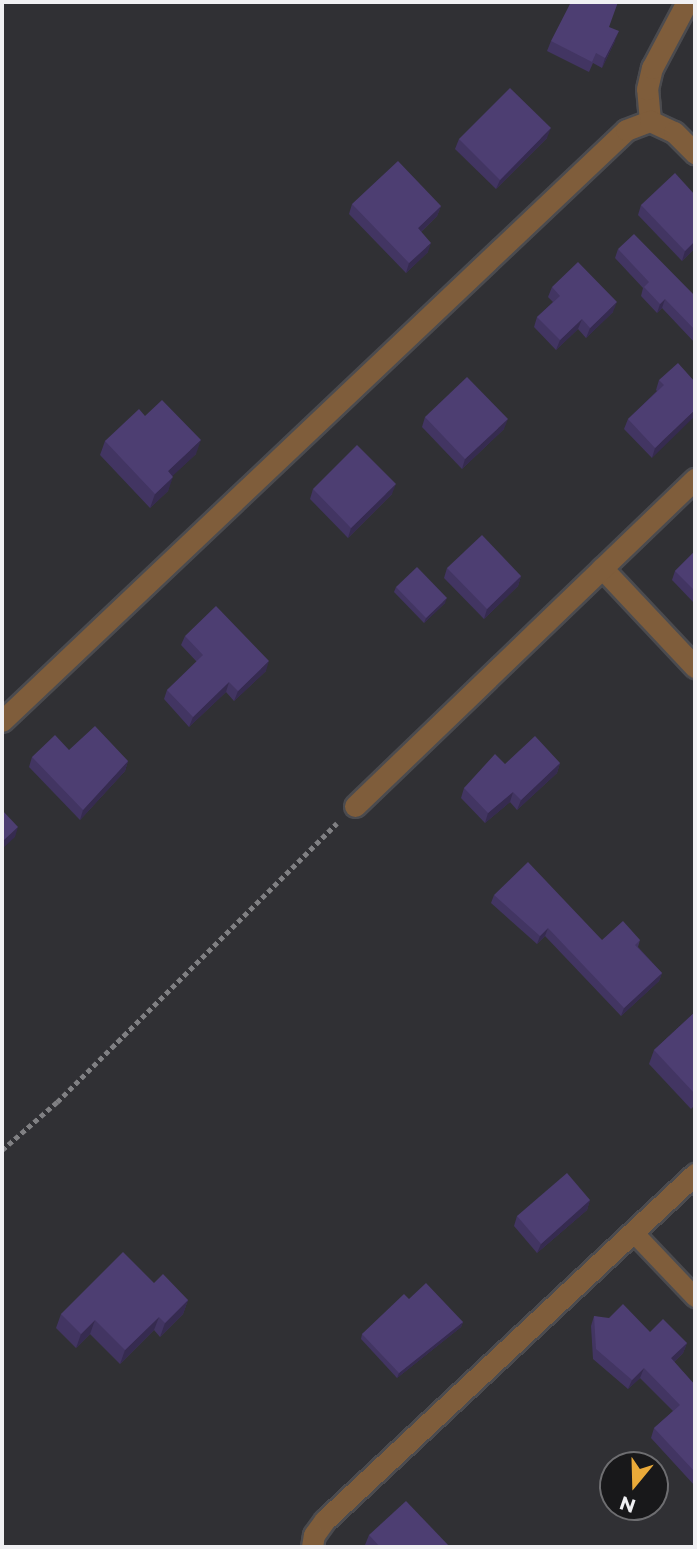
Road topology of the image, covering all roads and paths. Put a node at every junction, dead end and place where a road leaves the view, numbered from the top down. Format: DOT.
graph roads {
  1 [pos="687,2"];
  2 [pos="650,121"];
  3 [pos="695,153"];
  4 [pos="695,479"];
  5 [pos="602,568"];
  6 [pos="695,667"];
  7 [pos="2,721"];
  8 [pos="355,806"];
  9 [pos="2,1150"];
  10 [pos="695,1174"];
  11 [pos="633,1232"];
  12 [pos="695,1297"];
  13 [pos="309,1543"];
  1 -- 2 [label="street"];
  2 -- 3 [label="street"];
  2 -- 7 [label="street"];
  4 -- 5 [label="street"];
  5 -- 6 [label="street"];
  5 -- 8 [label="street"];
  8 -- 9 [label="path"];
  10 -- 11 [label="street"];
  11 -- 12 [label="lane"];
  11 -- 13 [label="street"];
}
